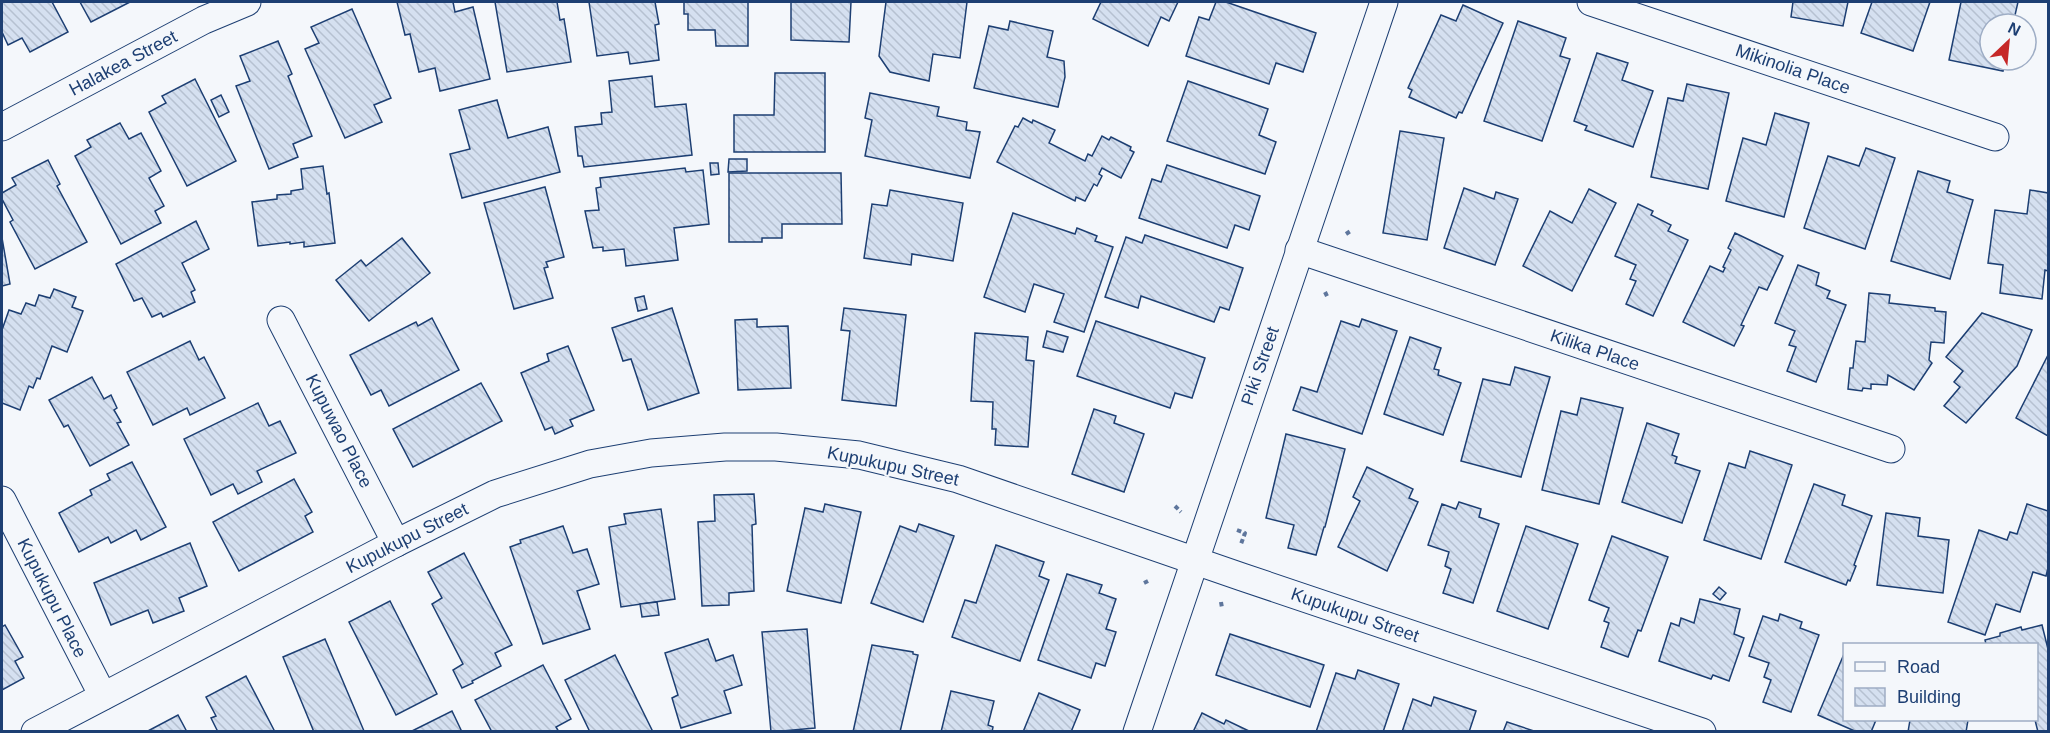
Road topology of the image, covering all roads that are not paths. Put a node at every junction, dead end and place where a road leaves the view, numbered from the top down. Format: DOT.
graph roads {
  1 [pos="247,2"];
  2 [pos="1384,2"];
  3 [pos="1591,2"];
  4 [pos="2,127"];
  5 [pos="1995,138"];
  6 [pos="1299,250"];
  7 [pos="281,320"];
  8 [pos="1891,449"];
  9 [pos="2,500"];
  10 [pos="396,543"];
  11 [pos="1194,560"];
  12 [pos="103,696"];
  13 [pos="35,732"];
  14 [pos="1137,732"];
  15 [pos="1702,732"];
  1 -- 4 [label="street, Halakea Street"];
  2 -- 6 [label="street, Piki Street"];
  3 -- 5 [label="street, Mikinolia Place"];
  6 -- 8 [label="street, Kilika Place"];
  6 -- 11 [label="street, Piki Street"];
  7 -- 10 [label="street, Kupuwao Place"];
  9 -- 12 [label="street, Kupukupu Place"];
  10 -- 11 [label="street, Kupukupu Street"];
  10 -- 12 [label="street, Kupukupu Street"];
  11 -- 14 [label="street, Piki Street"];
  11 -- 15 [label="street, Kupukupu Street"];
  12 -- 13 [label="street, Kupukupu Street"];
}
